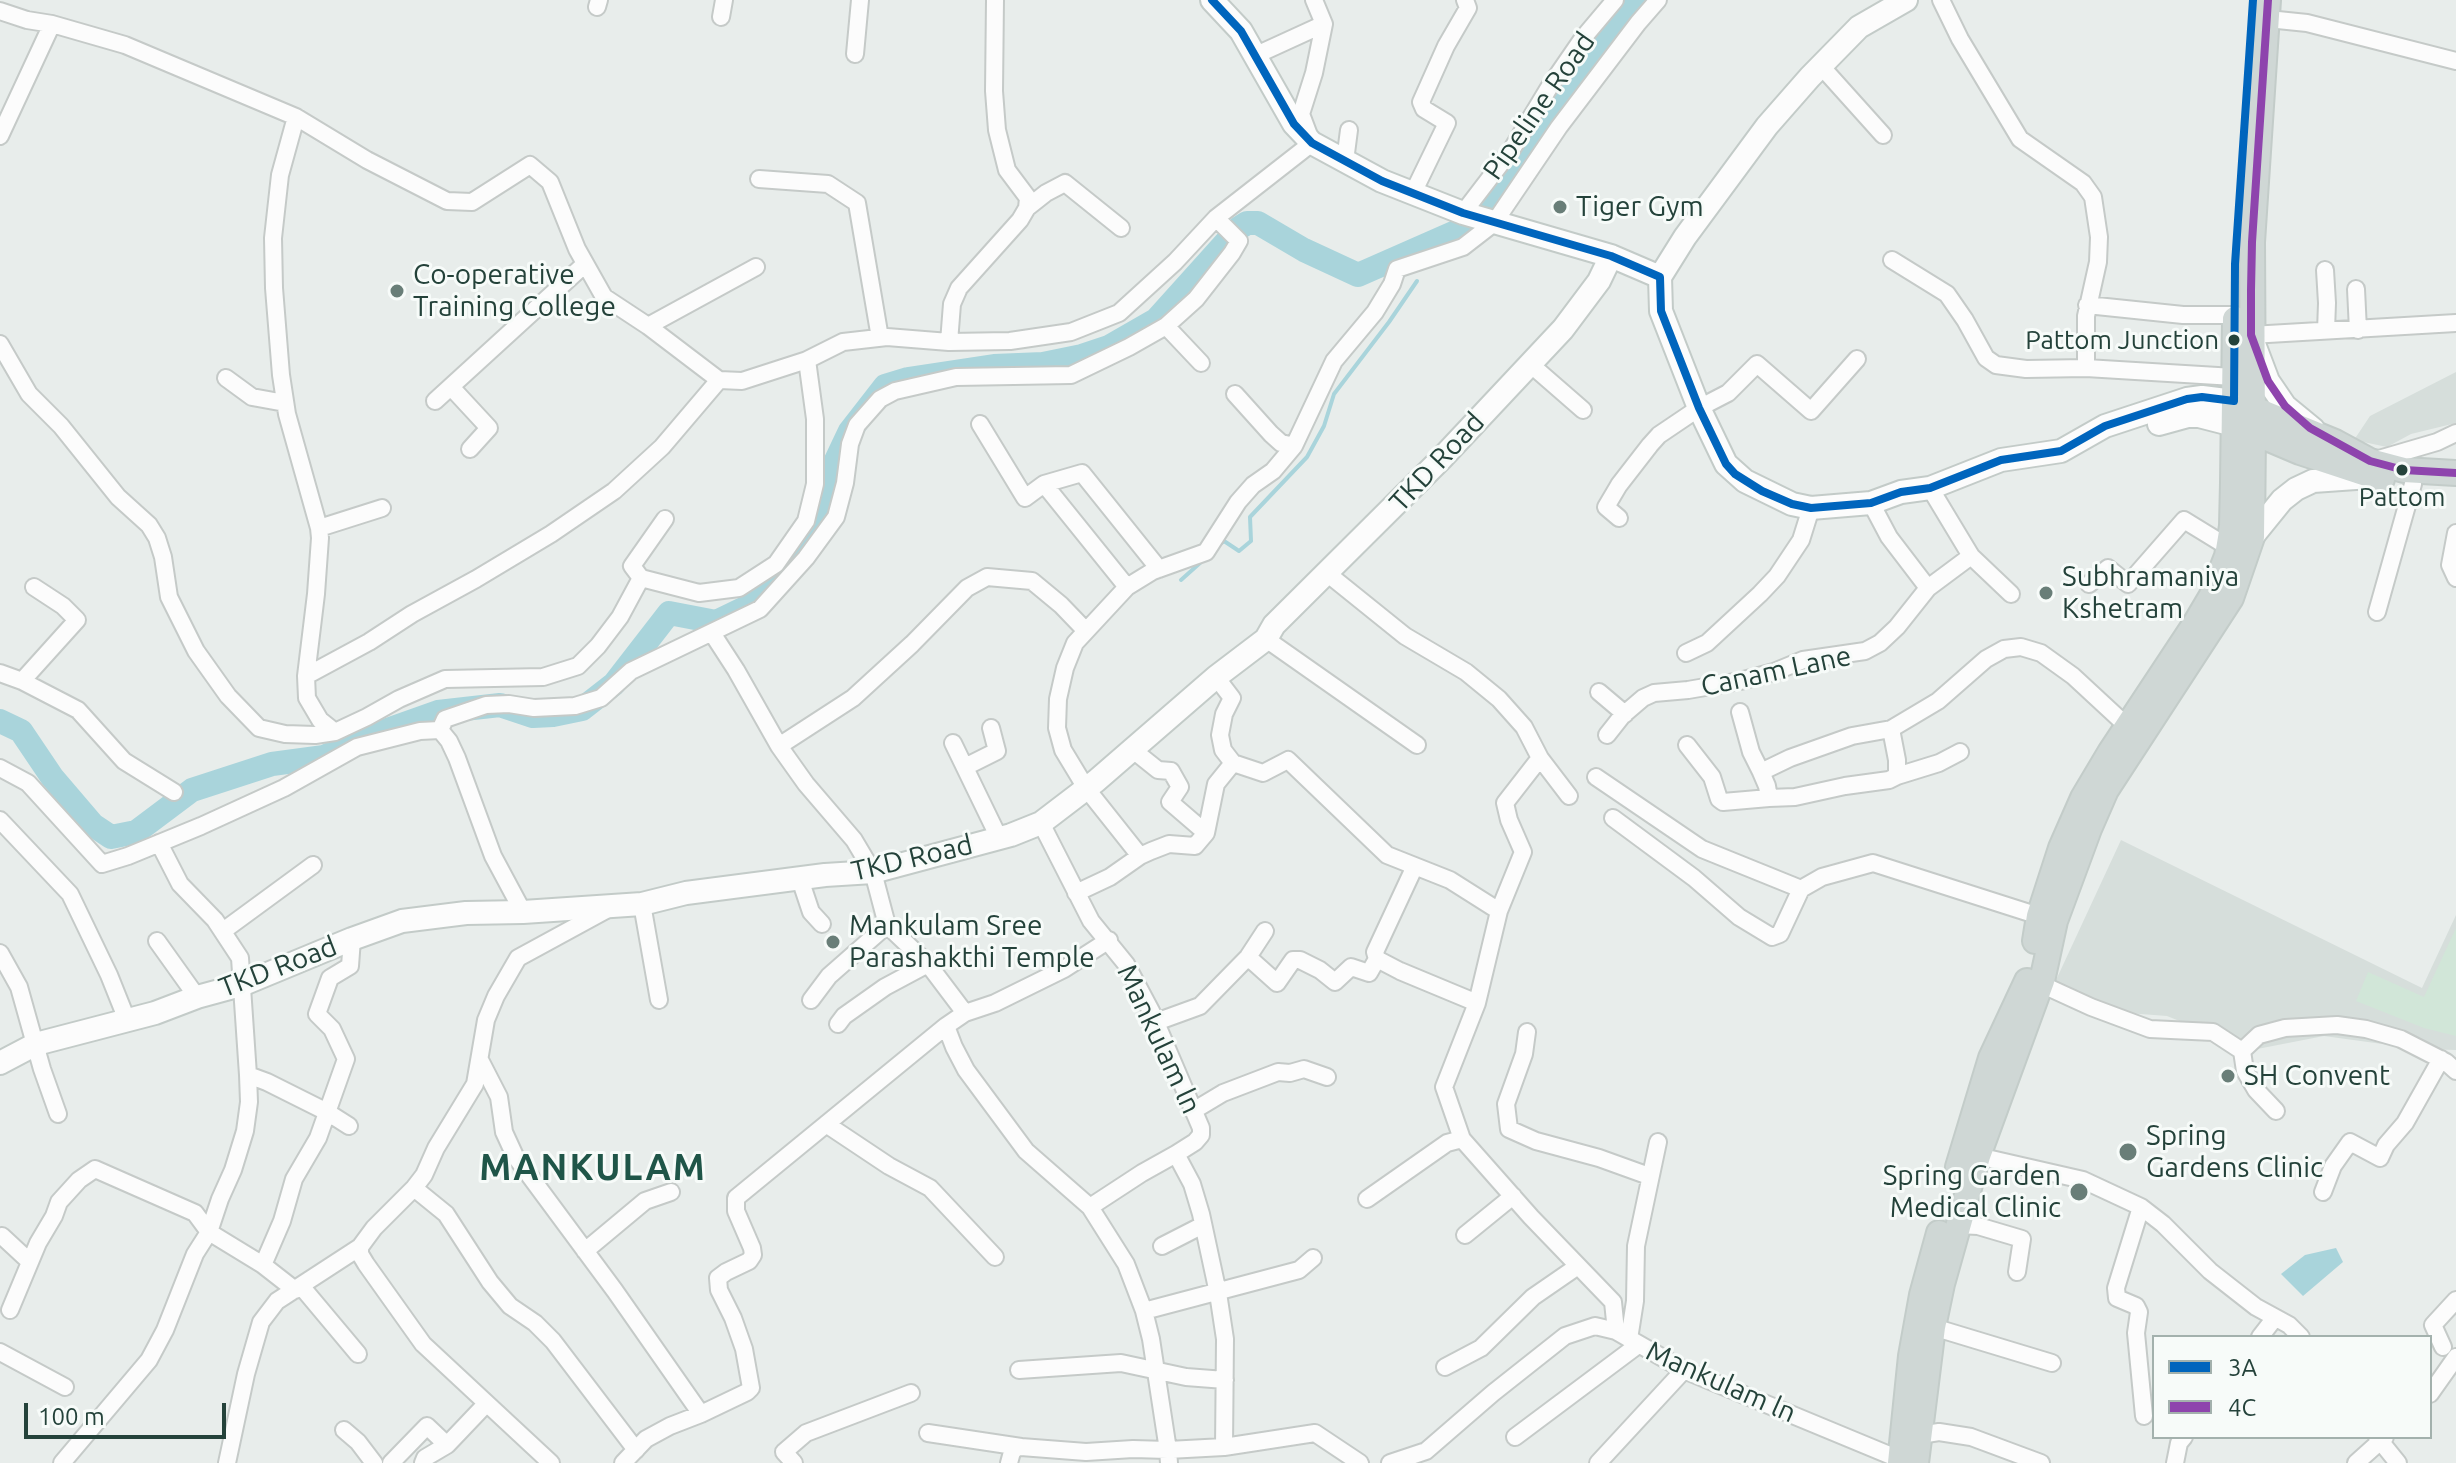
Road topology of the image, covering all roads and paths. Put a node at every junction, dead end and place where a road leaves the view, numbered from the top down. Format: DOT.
graph roads {
  1 [pos="860,0"];
  2 [pos="995,0"];
  3 [pos="1212,0"];
  4 [pos="1314,0"];
  5 [pos="1465,0"];
  6 [pos="1615,0"];
  7 [pos="1658,0"];
  8 [pos="1906,0"];
  9 [pos="1941,0"];
  10 [pos="2253,0"];
  11 [pos="2268,10"];
  12 [pos="0,11"];
  13 [pos="52,24"];
  14 [pos="1324,24"];
  15 [pos="855,54"];
  16 [pos="1257,58"];
  17 [pos="2456,61"];
  18 [pos="1821,66"];
  19 [pos="296,117"];
  20 [pos="1349,130"];
  21 [pos="1883,135"];
  22 [pos="0,136"];
  23 [pos="1312,143"];
  24 [pos="1345,161"];
  25 [pos="759,179"];
  26 [pos="1413,193"];
  27 [pos="1463,213"];
  28 [pos="1024,214"];
  29 [pos="1216,218"];
  30 [pos="1494,223"];
  31 [pos="1121,228"];
  32 [pos="1611,256"];
  33 [pos="1892,260"];
  34 [pos="585,264"];
  35 [pos="756,267"];
  36 [pos="2325,270"];
  37 [pos="1660,277"];
  38 [pos="2356,289"];
  39 [pos="2087,305"];
  40 [pos="2235,315"];
  41 [pos="2456,323"];
  42 [pos="648,326"];
  43 [pos="1166,326"];
  44 [pos="2358,330"];
  45 [pos="2326,331"];
  46 [pos="2251,335"];
  47 [pos="880,338"];
  48 [pos="949,342"];
  49 [pos="0,344"];
  50 [pos="1857,359"];
  51 [pos="807,360"];
  52 [pos="1201,363"];
  53 [pos="1529,363"];
  54 [pos="2086,368"];
  55 [pos="226,378"];
  56 [pos="719,380"];
  57 [pos="451,387"];
  58 [pos="1235,394"];
  59 [pos="435,401"];
  60 [pos="285,403"];
  61 [pos="1699,408"];
  62 [pos="2242,408"];
  63 [pos="1583,410"];
  64 [pos="980,424"];
  65 [pos="2456,433"];
  66 [pos="2335,442"];
  67 [pos="1294,446"];
  68 [pos="470,449"];
  69 [pos="2370,469"];
  70 [pos="2456,473"];
  71 [pos="1044,484"];
  72 [pos="2413,484"];
  73 [pos="2456,487"];
  74 [pos="1930,488"];
  75 [pos="1871,503"];
  76 [pos="382,508"];
  77 [pos="1811,508"];
  78 [pos="1619,518"];
  79 [pos="665,519"];
  80 [pos="319,528"];
  81 [pos="2456,533"];
  82 [pos="2252,537"];
  83 [pos="2228,547"];
  84 [pos="1971,556"];
  85 [pos="1159,569"];
  86 [pos="1328,574"];
  87 [pos="641,578"];
  88 [pos="2456,578"];
  89 [pos="2089,584"];
  90 [pos="34,587"];
  91 [pos="1127,587"];
  92 [pos="1928,588"];
  93 [pos="2011,594"];
  94 [pos="2377,612"];
  95 [pos="1086,631"];
  96 [pos="712,633"];
  97 [pos="1266,639"];
  98 [pos="1686,653"];
  99 [pos="0,673"];
  100 [pos="306,676"];
  101 [pos="1216,677"];
  102 [pos="22,681"];
  103 [pos="1599,692"];
  104 [pos="1740,712"];
  105 [pos="1625,714"];
  106 [pos="2127,726"];
  107 [pos="991,728"];
  108 [pos="1891,729"];
  109 [pos="440,730"];
  110 [pos="335,732"];
  111 [pos="1607,735"];
  112 [pos="953,743"];
  113 [pos="1417,745"];
  114 [pos="1687,745"];
  115 [pos="779,746"];
  116 [pos="1133,750"];
  117 [pos="1960,752"];
  118 [pos="1540,758"];
  119 [pos="1233,763"];
  120 [pos="965,767"];
  121 [pos="0,768"];
  122 [pos="1761,772"];
  123 [pos="1897,776"];
  124 [pos="1596,777"];
  125 [pos="1086,788"];
  126 [pos="174,792"];
  127 [pos="1569,796"];
  128 [pos="1769,798"];
  129 [pos="1613,818"];
  130 [pos="0,820"];
  131 [pos="1041,823"];
  132 [pos="1206,833"];
  133 [pos="999,838"];
  134 [pos="159,843"];
  135 [pos="1140,856"];
  136 [pos="313,865"];
  137 [pos="1415,866"];
  138 [pos="873,872"];
  139 [pos="800,879"];
  140 [pos="1801,889"];
  141 [pos="1076,893"];
  142 [pos="642,904"];
  143 [pos="611,907"];
  144 [pos="1499,911"];
  145 [pos="523,912"];
  146 [pos="2039,916"];
  147 [pos="822,924"];
  148 [pos="887,925"];
  149 [pos="223,931"];
  150 [pos="1265,931"];
  151 [pos="352,939"];
  152 [pos="1109,940"];
  153 [pos="157,941"];
  154 [pos="0,953"];
  155 [pos="1248,957"];
  156 [pos="1377,959"];
  157 [pos="18,964"];
  158 [pos="928,964"];
  159 [pos="2034,981"];
  160 [pos="241,985"];
  161 [pos="197,997"];
  162 [pos="659,1000"];
  163 [pos="811,1000"];
  164 [pos="1477,1003"];
  165 [pos="965,1013"];
  166 [pos="127,1020"];
  167 [pos="1156,1022"];
  168 [pos="838,1024"];
  169 [pos="946,1026"];
  170 [pos="1527,1032"];
  171 [pos="41,1043"];
  172 [pos="2242,1051"];
  173 [pos="480,1058"];
  174 [pos="2441,1059"];
  175 [pos="0,1063"];
  176 [pos="2456,1071"];
  177 [pos="248,1075"];
  178 [pos="1327,1077"];
  179 [pos="1193,1111"];
  180 [pos="2276,1111"];
  181 [pos="327,1112"];
  182 [pos="58,1114"];
  183 [pos="826,1124"];
  184 [pos="349,1126"];
  185 [pos="1462,1139"];
  186 [pos="1658,1142"];
  187 [pos="1176,1154"];
  188 [pos="1978,1156"];
  189 [pos="1649,1176"];
  190 [pos="414,1188"];
  191 [pos="671,1192"];
  192 [pos="2323,1192"];
  193 [pos="1513,1196"];
  194 [pos="1367,1199"];
  195 [pos="1090,1207"];
  196 [pos="2141,1207"];
  197 [pos="1203,1225"];
  198 [pos="1958,1225"];
  199 [pos="209,1232"];
  200 [pos="1465,1235"];
  201 [pos="2,1236"];
  202 [pos="1162,1246"];
  203 [pos="360,1247"];
  204 [pos="585,1251"];
  205 [pos="995,1257"];
  206 [pos="1313,1258"];
  207 [pos="30,1262"];
  208 [pos="263,1265"];
  209 [pos="1578,1266"];
  210 [pos="2017,1272"];
  211 [pos="298,1288"];
  212 [pos="1218,1293"];
  213 [pos="2456,1300"];
  214 [pos="10,1310"];
  215 [pos="1144,1311"];
  216 [pos="2274,1319"];
  217 [pos="1933,1327"];
  218 [pos="2262,1335"];
  219 [pos="2299,1335"];
  220 [pos="1628,1338"];
  221 [pos="0,1352"];
  222 [pos="2449,1352"];
  223 [pos="358,1354"];
  224 [pos="2052,1363"];
  225 [pos="1445,1367"];
  226 [pos="1019,1370"];
  227 [pos="1684,1370"];
  228 [pos="1156,1371"];
  229 [pos="1225,1380"];
  230 [pos="65,1387"];
  231 [pos="2432,1390"];
  232 [pos="911,1393"];
  233 [pos="486,1404"];
  234 [pos="701,1414"];
  235 [pos="2144,1416"];
  236 [pos="344,1430"];
  237 [pos="928,1433"];
  238 [pos="1920,1435"];
  239 [pos="1515,1437"];
  240 [pos="2182,1439"];
  241 [pos="2381,1439"];
  242 [pos="447,1445"];
  243 [pos="1021,1447"];
  244 [pos="1224,1447"];
  245 [pos="636,1450"];
  246 [pos="1168,1457"];
  247 [pos="231,1461"];
  248 [pos="1402,1461"];
  249 [pos="1907,1462"];
  250 [pos="62,1463"];
  251 [pos="374,1463"];
  252 [pos="391,1463"];
  253 [pos="423,1463"];
  254 [pos="551,1463"];
  255 [pos="623,1463"];
  256 [pos="794,1463"];
  257 [pos="1009,1463"];
  258 [pos="1360,1463"];
  259 [pos="1598,1463"];
  260 [pos="2041,1463"];
  261 [pos="2175,1463"];
  262 [pos="2356,1463"];
  263 [pos="2398,1463"];
  1 -- 15 [label="street"];
  2 -- 28 [label="street"];
  3 -- 16 [label="street"];
  4 -- 14 [label="street"];
  5 -- 26 [label="street"];
  6 -- 27 [label="street, Pipeline Road"];
  7 -- 30 [label="street"];
  8 -- 18 [label="street"];
  9 -- 39 [label="street"];
  10 -- 40 [label="main road"];
  11 -- 17 [label="street"];
  11 -- 46 [label="main road"];
  12 -- 13 [label="street"];
  13 -- 19 [label="street"];
  13 -- 22 [label="street"];
  14 -- 16 [label="street"];
  14 -- 23 [label="street"];
  16 -- 23 [label="street"];
  18 -- 21 [label="street"];
  18 -- 37 [label="street"];
  19 -- 34 [label="street"];
  19 -- 60 [label="street"];
  20 -- 24 [label="street"];
  23 -- 24 [label="street"];
  23 -- 29 [label="street"];
  24 -- 26 [label="street"];
  25 -- 47 [label="street"];
  26 -- 27 [label="street"];
  27 -- 30 [label="street"];
  28 -- 31 [label="street"];
  28 -- 48 [label="street"];
  29 -- 43 [label="street"];
  29 -- 48 [label="street"];
  30 -- 32 [label="street"];
  30 -- 67 [label="street"];
  32 -- 37 [label="street"];
  32 -- 53 [label="street, TKD Road"];
  33 -- 54 [label="street"];
  34 -- 42 [label="street"];
  34 -- 57 [label="street"];
  35 -- 42 [label="street"];
  36 -- 45 [label="street"];
  37 -- 61 [label="street"];
  38 -- 44 [label="street"];
  39 -- 40 [label="street"];
  39 -- 54 [label="street"];
  40 -- 62 [label="main road"];
  41 -- 44 [label="street"];
  42 -- 56 [label="street"];
  43 -- 52 [label="street"];
  43 -- 96 [label="street"];
  44 -- 45 [label="street"];
  45 -- 46 [label="street"];
  46 -- 62 [label="main road"];
  46 -- 66 [label="street"];
  47 -- 48 [label="street"];
  47 -- 51 [label="street"];
  49 -- 110 [label="street"];
  50 -- 61 [label="street"];
  51 -- 56 [label="street"];
  51 -- 87 [label="street"];
  53 -- 63 [label="street"];
  53 -- 86 [label="street, TKD Road"];
  54 -- 62 [label="street"];
  55 -- 60 [label="street"];
  56 -- 100 [label="street"];
  57 -- 59 [label="street"];
  57 -- 68 [label="street"];
  58 -- 67 [label="street"];
  60 -- 80 [label="street"];
  61 -- 77 [label="street"];
  61 -- 78 [label="street"];
  62 -- 66 [label="main road"];
  62 -- 69 [label="main road"];
  62 -- 74 [label="street"];
  62 -- 82 [label="main road"];
  62 -- 83 [label="main road"];
  64 -- 71 [label="street"];
  65 -- 69 [label="street"];
  66 -- 69 [label="main road"];
  67 -- 85 [label="street"];
  69 -- 70 [label="main road"];
  69 -- 72 [label="main road"];
  69 -- 82 [label="street"];
  71 -- 85 [label="street"];
  71 -- 91 [label="street"];
  72 -- 73 [label="main road"];
  72 -- 94 [label="street"];
  74 -- 75 [label="street"];
  74 -- 84 [label="street"];
  75 -- 77 [label="street"];
  75 -- 92 [label="street"];
  76 -- 80 [label="street"];
  77 -- 98 [label="street"];
  79 -- 87 [label="street"];
  80 -- 100 [label="street"];
  81 -- 88 [label="street"];
  82 -- 159 [label="main road"];
  83 -- 89 [label="street"];
  83 -- 106 [label="main road"];
  84 -- 92 [label="street, Canam Lane"];
  84 -- 93 [label="street"];
  85 -- 91 [label="street"];
  86 -- 97 [label="street, TKD Road"];
  86 -- 118 [label="street"];
  87 -- 110 [label="street"];
  90 -- 102 [label="street"];
  91 -- 95 [label="street"];
  92 -- 105 [label="street, Canam Lane"];
  95 -- 115 [label="street"];
  95 -- 125 [label="street"];
  96 -- 109 [label="street"];
  96 -- 115 [label="street"];
  97 -- 101 [label="street, TKD Road"];
  97 -- 113 [label="street"];
  99 -- 102 [label="street"];
  100 -- 110 [label="street"];
  101 -- 116 [label="street, TKD Road"];
  101 -- 119 [label="street"];
  102 -- 126 [label="street"];
  103 -- 105 [label="street"];
  104 -- 122 [label="street"];
  105 -- 111 [label="street, Canam Lane"];
  106 -- 108 [label="street"];
  106 -- 146 [label="main road"];
  107 -- 120 [label="street"];
  108 -- 122 [label="street"];
  108 -- 123 [label="street"];
  109 -- 134 [label="street"];
  109 -- 145 [label="street"];
  112 -- 120 [label="street"];
  114 -- 128 [label="street"];
  115 -- 138 [label="street"];
  116 -- 125 [label="street, TKD Road"];
  116 -- 132 [label="street"];
  117 -- 123 [label="street"];
  118 -- 127 [label="street"];
  118 -- 144 [label="street"];
  119 -- 132 [label="street"];
  119 -- 137 [label="street"];
  120 -- 133 [label="street"];
  121 -- 134 [label="street"];
  122 -- 128 [label="street"];
  123 -- 128 [label="street"];
  124 -- 140 [label="street"];
  125 -- 131 [label="street, TKD Road"];
  125 -- 135 [label="street"];
  129 -- 140 [label="street"];
  130 -- 166 [label="street"];
  131 -- 133 [label="street, TKD Road"];
  131 -- 141 [label="street, Mankulam ln"];
  132 -- 135 [label="street"];
  133 -- 138 [label="street, TKD Road"];
  134 -- 149 [label="street"];
  135 -- 141 [label="street"];
  136 -- 149 [label="street"];
  137 -- 144 [label="street"];
  137 -- 156 [label="street"];
  138 -- 139 [label="street, TKD Road"];
  138 -- 148 [label="street"];
  139 -- 142 [label="street, TKD Road"];
  139 -- 147 [label="street"];
  140 -- 146 [label="street"];
  141 -- 152 [label="street, Mankulam ln"];
  142 -- 143 [label="street, TKD Road"];
  142 -- 162 [label="street"];
  143 -- 145 [label="street, TKD Road"];
  143 -- 173 [label="street"];
  144 -- 164 [label="street"];
  145 -- 151 [label="street, TKD Road"];
  146 -- 159 [label="main road"];
  148 -- 158 [label="street"];
  148 -- 163 [label="street"];
  149 -- 160 [label="street"];
  150 -- 155 [label="street"];
  151 -- 160 [label="street, TKD Road"];
  151 -- 181 [label="street"];
  152 -- 165 [label="street"];
  152 -- 167 [label="street, Mankulam ln"];
  153 -- 161 [label="street"];
  154 -- 171 [label="street"];
  155 -- 156 [label="street"];
  155 -- 167 [label="street"];
  156 -- 164 [label="street"];
  157 -- 171 [label="street"];
  158 -- 165 [label="street"];
  158 -- 168 [label="street"];
  159 -- 172 [label="street"];
  159 -- 188 [label="main road"];
  159 -- 249 [label="main road"];
  160 -- 161 [label="street, TKD Road"];
  160 -- 177 [label="street"];
  161 -- 166 [label="street, TKD Road"];
  164 -- 185 [label="street"];
  165 -- 169 [label="street"];
  166 -- 171 [label="street, TKD Road"];
  167 -- 179 [label="street, Mankulam ln"];
  169 -- 183 [label="street"];
  169 -- 195 [label="street"];
  170 -- 189 [label="street"];
  171 -- 175 [label="street, TKD Road"];
  171 -- 182 [label="street"];
  172 -- 174 [label="street"];
  172 -- 180 [label="street"];
  173 -- 190 [label="street"];
  173 -- 204 [label="street"];
  174 -- 176 [label="street"];
  174 -- 192 [label="street"];
  177 -- 181 [label="street"];
  177 -- 199 [label="street"];
  178 -- 179 [label="street"];
  179 -- 187 [label="street, Mankulam ln"];
  181 -- 184 [label="street"];
  181 -- 208 [label="street"];
  183 -- 205 [label="street"];
  183 -- 234 [label="street"];
  185 -- 193 [label="street"];
  185 -- 194 [label="street"];
  186 -- 189 [label="street"];
  187 -- 195 [label="street"];
  187 -- 197 [label="street, Mankulam ln"];
  188 -- 196 [label="street"];
  188 -- 198 [label="main road"];
  189 -- 220 [label="street"];
  190 -- 203 [label="street"];
  190 -- 245 [label="street"];
  191 -- 204 [label="street"];
  193 -- 200 [label="street"];
  193 -- 209 [label="street"];
  195 -- 215 [label="street"];
  196 -- 216 [label="street"];
  196 -- 235 [label="street"];
  197 -- 202 [label="street"];
  197 -- 212 [label="street, Mankulam ln"];
  198 -- 210 [label="street"];
  198 -- 217 [label="main road"];
  199 -- 207 [label="street"];
  199 -- 208 [label="street"];
  199 -- 250 [label="street"];
  201 -- 207 [label="street"];
  203 -- 211 [label="street"];
  203 -- 233 [label="street"];
  204 -- 234 [label="street"];
  206 -- 212 [label="street"];
  207 -- 214 [label="street"];
  208 -- 211 [label="street"];
  209 -- 220 [label="street"];
  209 -- 225 [label="street"];
  211 -- 223 [label="street"];
  211 -- 247 [label="street"];
  212 -- 215 [label="street"];
  212 -- 229 [label="street, Mankulam ln"];
  213 -- 222 [label="street"];
  215 -- 228 [label="street"];
  216 -- 218 [label="street"];
  216 -- 219 [label="street"];
  217 -- 224 [label="street"];
  217 -- 238 [label="main road"];
  220 -- 227 [label="street, Mankulam ln"];
  220 -- 239 [label="street"];
  220 -- 248 [label="street, Mankulam ln"];
  221 -- 230 [label="street"];
  222 -- 231 [label="street"];
  226 -- 228 [label="street"];
  227 -- 249 [label="street, Mankulam ln"];
  227 -- 259 [label="street"];
  228 -- 229 [label="street"];
  228 -- 246 [label="street"];
  229 -- 244 [label="street, Mankulam ln"];
  232 -- 256 [label="street"];
  233 -- 242 [label="street"];
  233 -- 254 [label="street"];
  234 -- 245 [label="street"];
  236 -- 251 [label="street"];
  237 -- 243 [label="street"];
  238 -- 249 [label="main road"];
  238 -- 260 [label="street"];
  240 -- 261 [label="street"];
  241 -- 262 [label="street"];
  241 -- 263 [label="street"];
  242 -- 252 [label="street"];
  242 -- 253 [label="street"];
  243 -- 246 [label="street"];
  243 -- 257 [label="street"];
  244 -- 246 [label="street"];
  244 -- 258 [label="street"];
  245 -- 255 [label="street"];
}
